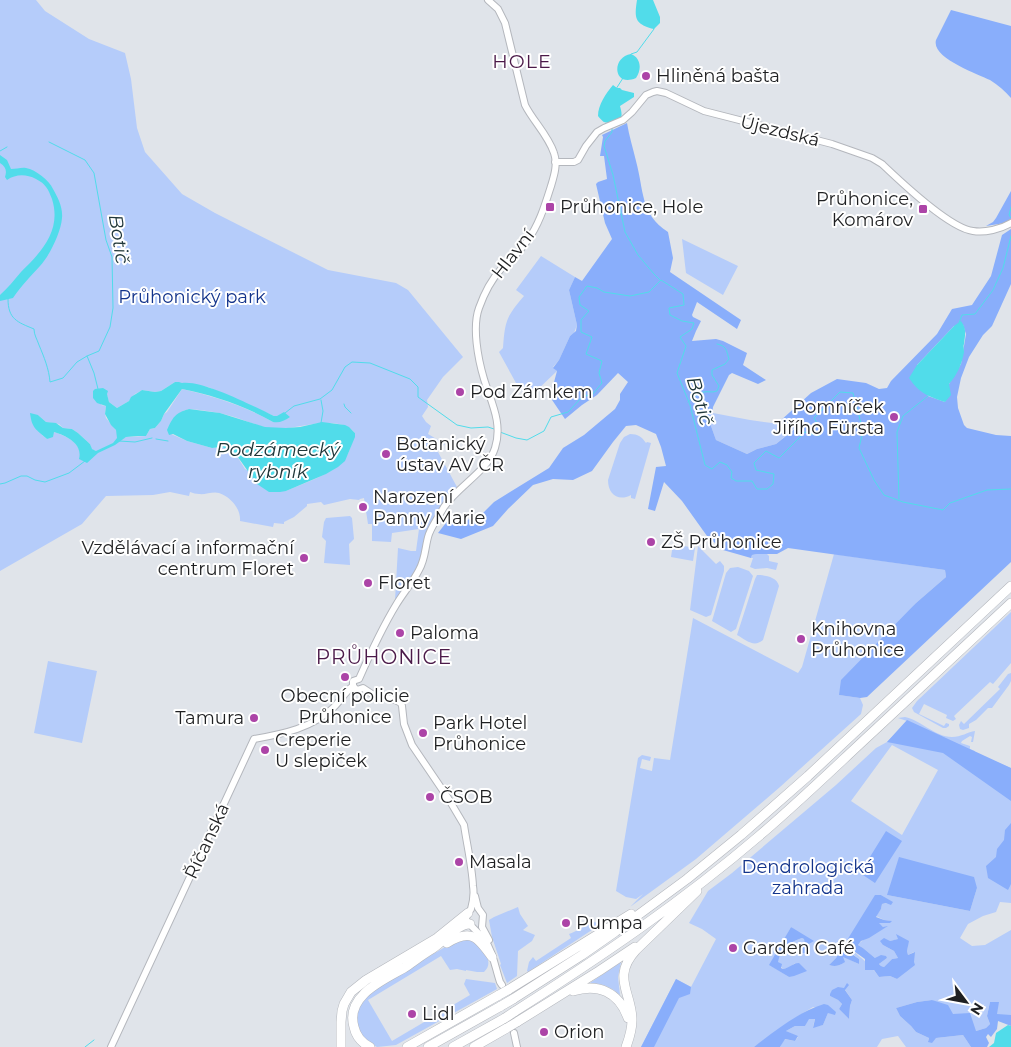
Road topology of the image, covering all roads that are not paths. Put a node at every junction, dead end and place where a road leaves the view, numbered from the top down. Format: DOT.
graph roads {
  1 [pos="488,0"];
  2 [pos="555,162"];
  3 [pos="1011,223"];
  4 [pos="1011,586"];
  5 [pos="1011,603"];
  6 [pos="359,679"];
  7 [pos="353,686"];
  8 [pos="363,688"];
  9 [pos="725,864"];
  10 [pos="473,887"];
  11 [pos="654,904"];
  12 [pos="468,912"];
  13 [pos="480,912"];
  14 [pos="668,920"];
  15 [pos="482,921"];
  16 [pos="471,925"];
  17 [pos="492,957"];
  18 [pos="412,962"];
  19 [pos="546,1004"];
  20 [pos="510,1031"];
  21 [pos="418,1041"];
  22 [pos="627,1042"];
  23 [pos="111,1047"];
  24 [pos="341,1047"];
  25 [pos="370,1047"];
  26 [pos="401,1047"];
  27 [pos="407,1047"];
  28 [pos="428,1047"];
  29 [pos="453,1047"];
  30 [pos="474,1047"];
  31 [pos="517,1047"];
  1 -- 2 [label="street, Hlavní"];
  2 -- 3 [label="street, Újezdská"];
  2 -- 6 [label="street, Hlavní"];
  4 -- 11 [label="highway"];
  5 -- 9 [label="highway"];
  6 -- 7 [label="street"];
  6 -- 8 [label="street"];
  7 -- 8 [label="street"];
  7 -- 23 [label="street, Říčanská"];
  8 -- 10 [label="street"];
  9 -- 14 [label="highway"];
  9 -- 29 [label="highway, bridge"];
  10 -- 12 [label="street"];
  10 -- 13 [label="street"];
  11 -- 21 [label="highway, bridge"];
  11 -- 28 [label="highway, bridge"];
  12 -- 13 [label="street"];
  12 -- 16 [label="street"];
  12 -- 24 [label="highway"];
  13 -- 15 [label="street"];
  14 -- 19 [label="highway"];
  14 -- 22 [label="highway"];
  15 -- 16 [label="street"];
  15 -- 17 [label="street"];
  16 -- 17 [label="street"];
  16 -- 18 [label="highway"];
  17 -- 18 [label="highway"];
  18 -- 25 [label="highway"];
  19 -- 20 [label="highway, bridge"];
  19 -- 22 [label="highway"];
  20 -- 30 [label="highway"];
  20 -- 31 [label="street"];
  21 -- 26 [label="highway"];
  21 -- 27 [label="highway"];
}
